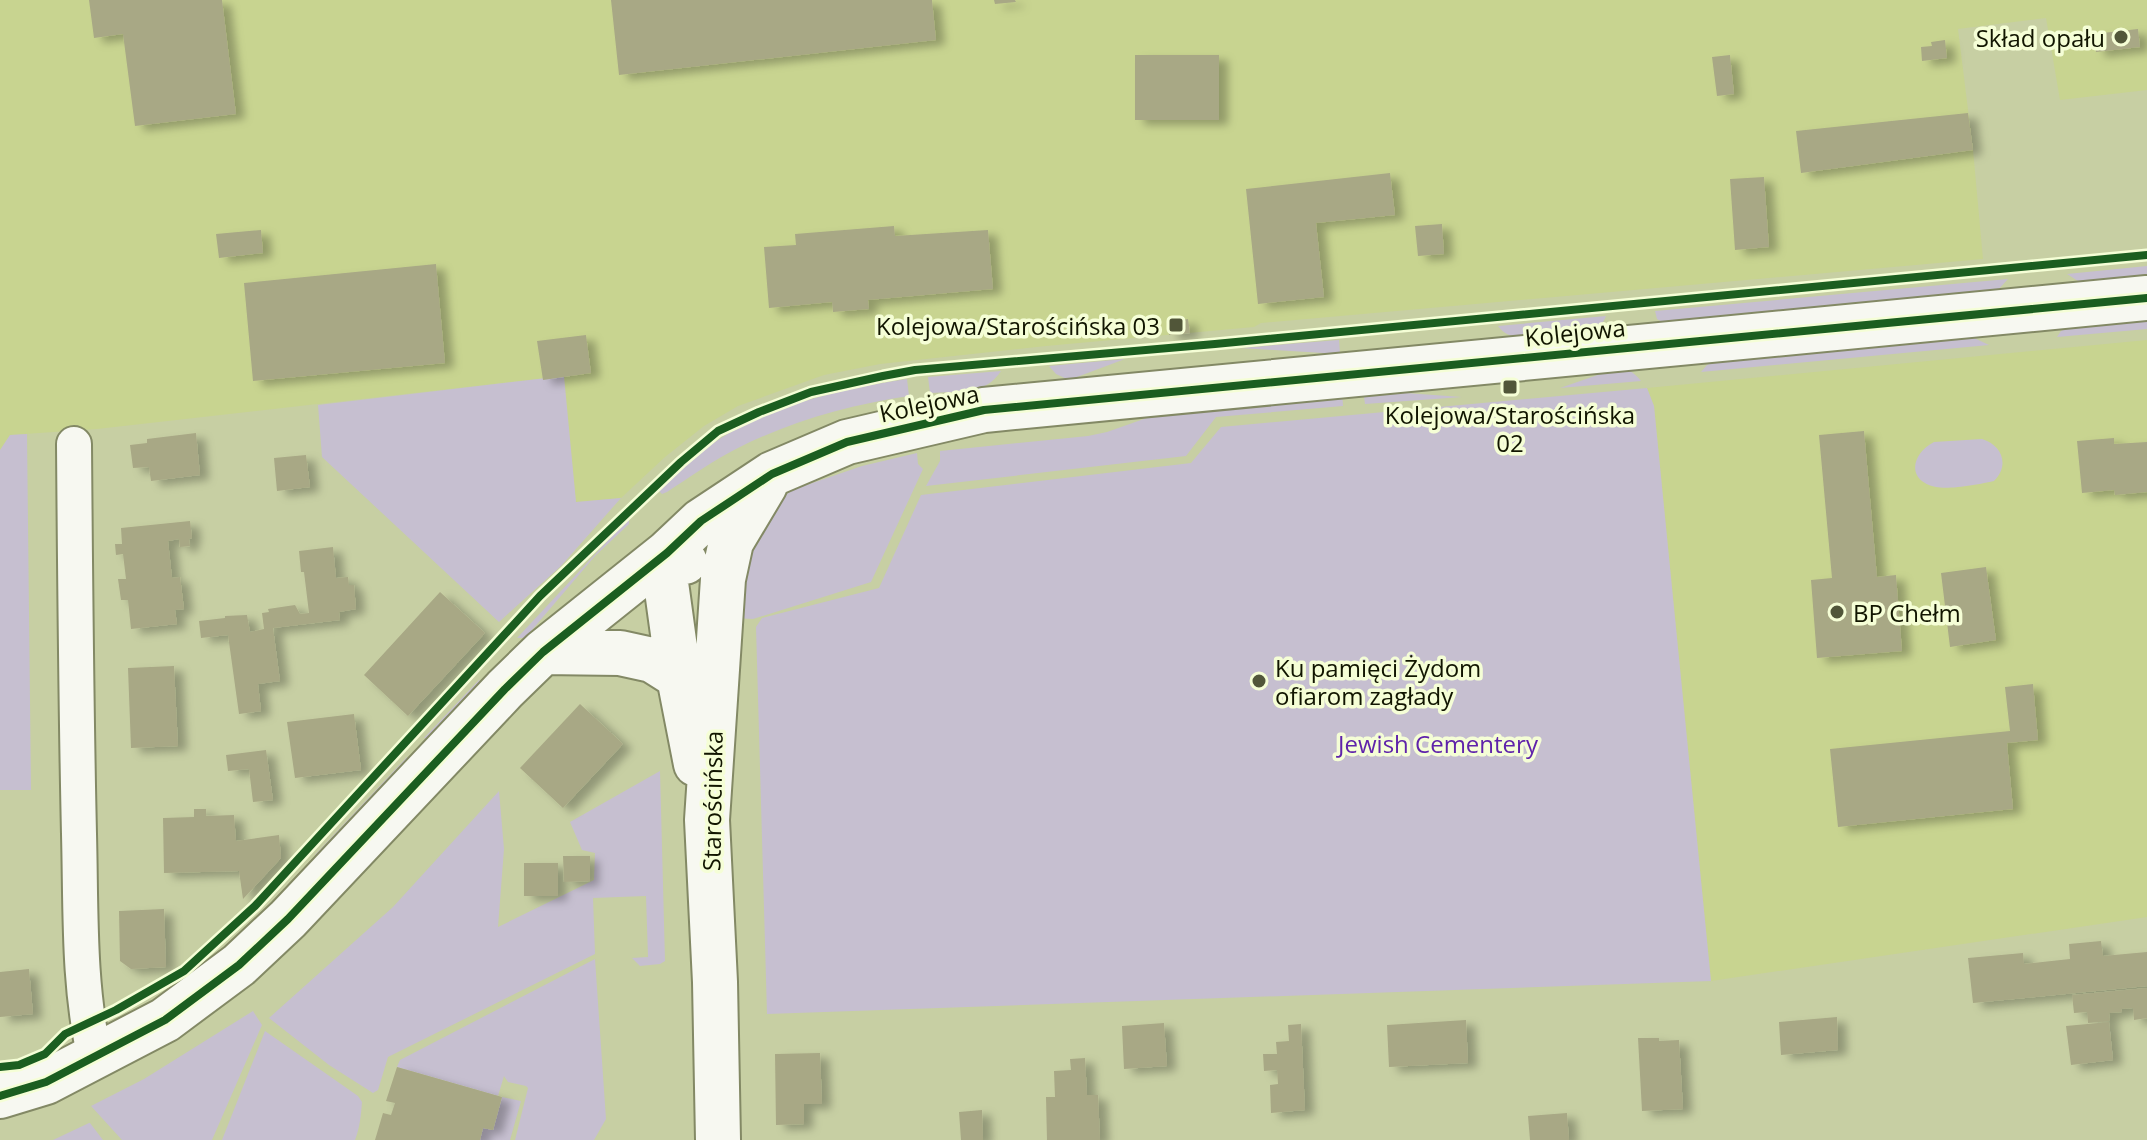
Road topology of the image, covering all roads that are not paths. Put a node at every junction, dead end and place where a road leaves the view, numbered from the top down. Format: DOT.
graph roads {
  1 [pos="2147,298"];
  2 [pos="74,444"];
  3 [pos="772,474"];
  4 [pos="667,553"];
  5 [pos="721,605"];
  6 [pos="543,652"];
  7 [pos="679,677"];
  8 [pos="707,820"];
  9 [pos="95,1058"];
  10 [pos="0,1096"];
  11 [pos="718,1140"];
  1 -- 3 [label="street, Kolejowa"];
  2 -- 9 [label="street"];
  3 -- 4 [label="street, Kolejowa"];
  3 -- 5 [label="street, Starościńska"];
  4 -- 5 [label="street"];
  4 -- 6 [label="street, Kolejowa"];
  4 -- 7 [label="street"];
  5 -- 8 [label="street, Starościńska"];
  6 -- 7 [label="street"];
  6 -- 9 [label="street, Kolejowa"];
  7 -- 8 [label="street"];
  8 -- 11 [label="street, Starościńska"];
  9 -- 10 [label="street, Kolejowa"];
}
